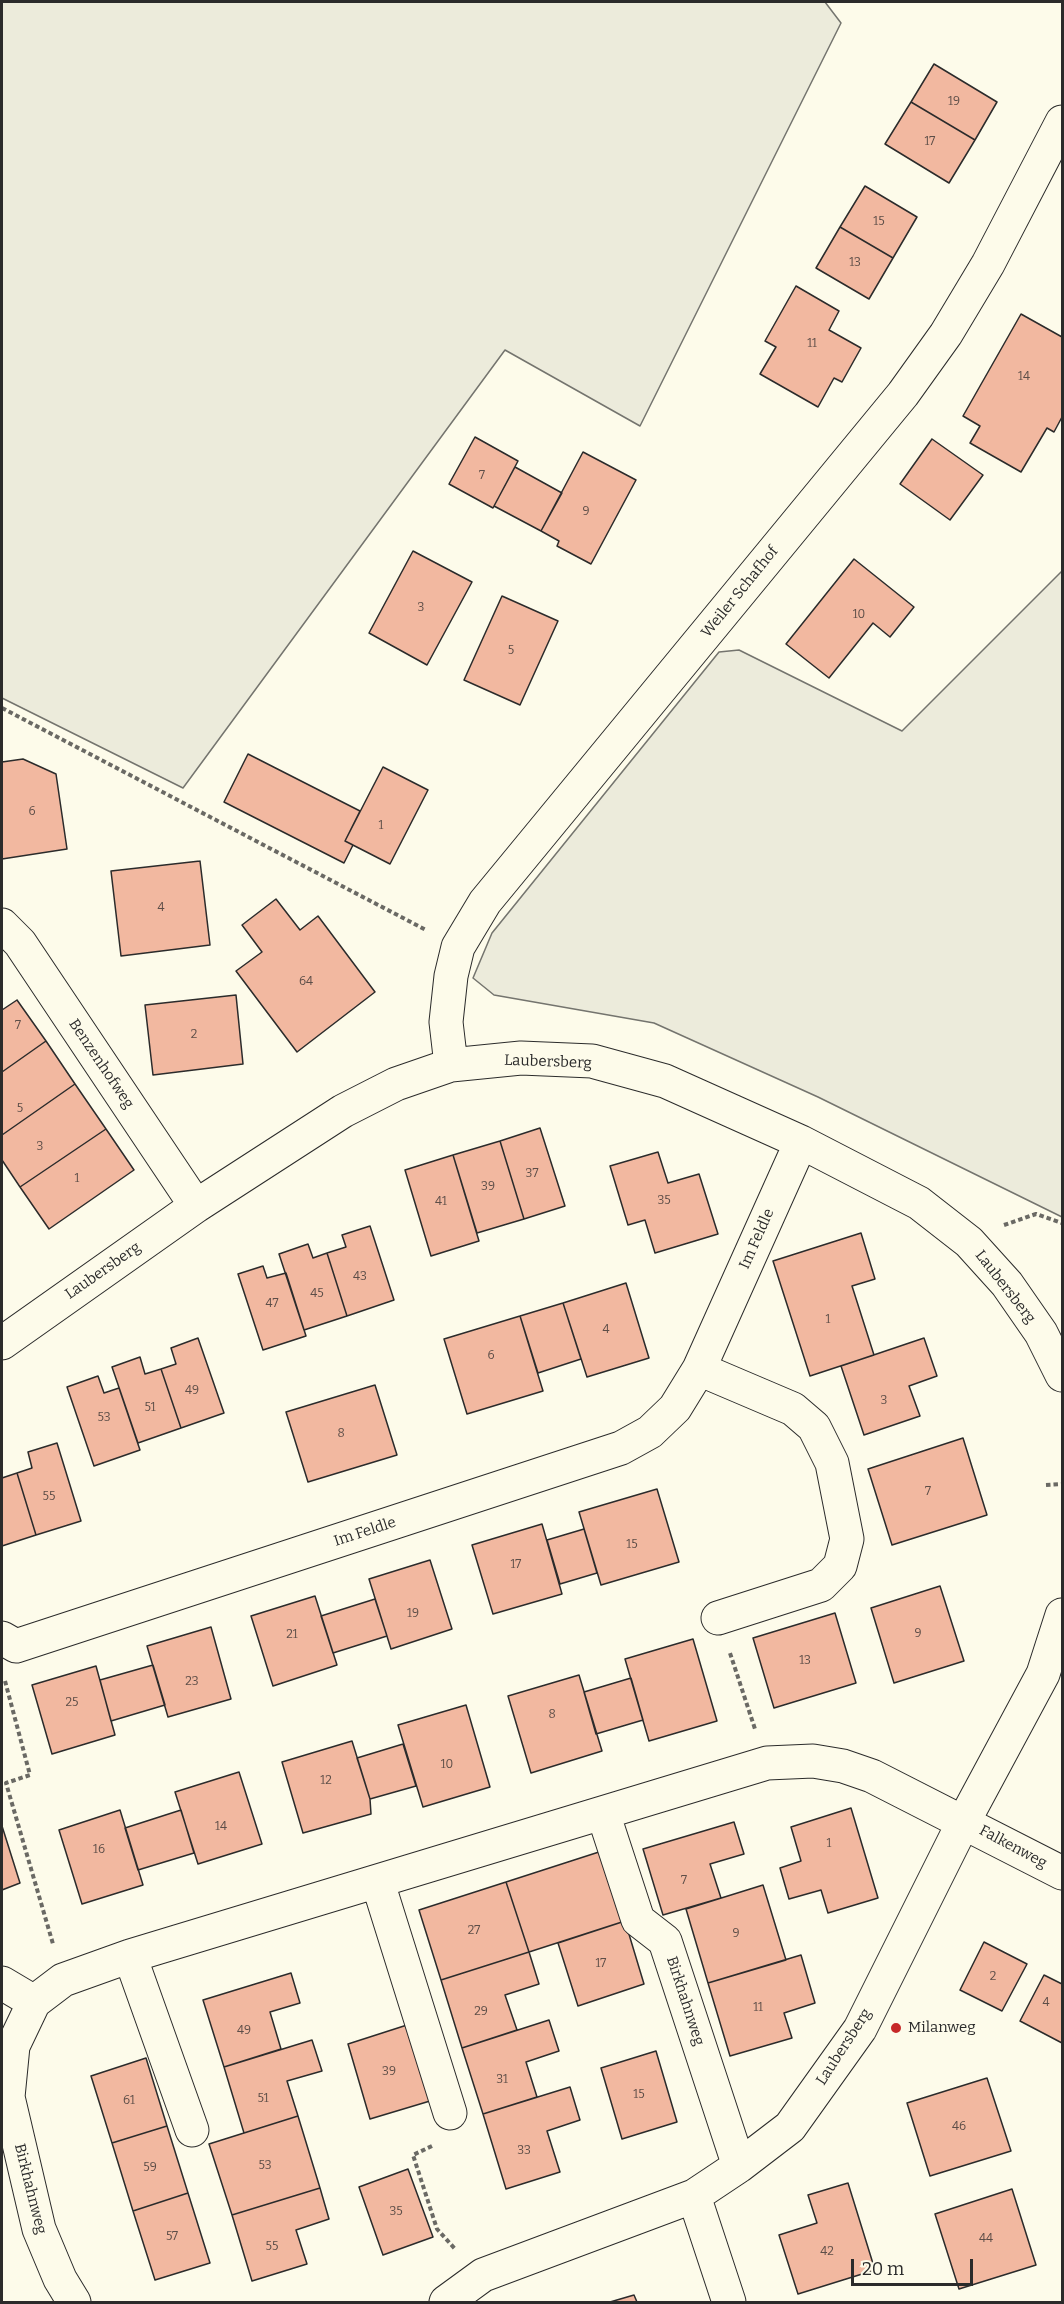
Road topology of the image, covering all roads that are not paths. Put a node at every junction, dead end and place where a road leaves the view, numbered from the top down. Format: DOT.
graph roads {
  1 [pos="1062,122"];
  2 [pos="2,926"];
  3 [pos="451,1065"];
  4 [pos="801,1142"];
  5 [pos="196,1206"];
  6 [pos="2,1343"];
  7 [pos="699,1369"];
  8 [pos="1062,1375"];
  9 [pos="1062,1615"];
  10 [pos="718,1618"];
  11 [pos="2,1638"];
  12 [pos="603,1813"];
  13 [pos="964,1821"];
  14 [pos="1062,1873"];
  15 [pos="378,1883"];
  16 [pos="130,1956"];
  17 [pos="2,1983"];
  18 [pos="34,2001"];
  19 [pos="450,2113"];
  20 [pos="192,2130"];
  21 [pos="739,2166"];
  22 [pos="694,2196"];
  23 [pos="74,2302"];
  24 [pos="446,2302"];
  25 [pos="729,2302"];
  1 -- 3 [label="street, Weiler Schafhof"];
  2 -- 5 [label="street, Benzenhofweg"];
  3 -- 4 [label="street, Laubersberg"];
  3 -- 5 [label="street, Laubersberg"];
  4 -- 7 [label="street, Im Feldle"];
  4 -- 8 [label="street, Laubersberg"];
  5 -- 6 [label="street, Laubersberg"];
  7 -- 10 [label="street"];
  7 -- 11 [label="street, Im Feldle"];
  9 -- 13 [label="street, Laubersberg"];
  12 -- 13 [label="street, Birkhahnweg"];
  12 -- 15 [label="street, Birkhahnweg"];
  12 -- 21 [label="street, Birkhahnweg"];
  13 -- 14 [label="street, Falkenweg"];
  13 -- 21 [label="street, Laubersberg"];
  15 -- 16 [label="street, Birkhahnweg"];
  15 -- 19 [label="street"];
  16 -- 18 [label="street, Birkhahnweg"];
  16 -- 20 [label="street"];
  17 -- 18 [label="street"];
  18 -- 23 [label="street, Birkhahnweg"];
  21 -- 22 [label="street, Laubersberg"];
  22 -- 24 [label="street, Laubersberg"];
  22 -- 25 [label="street"];
}
